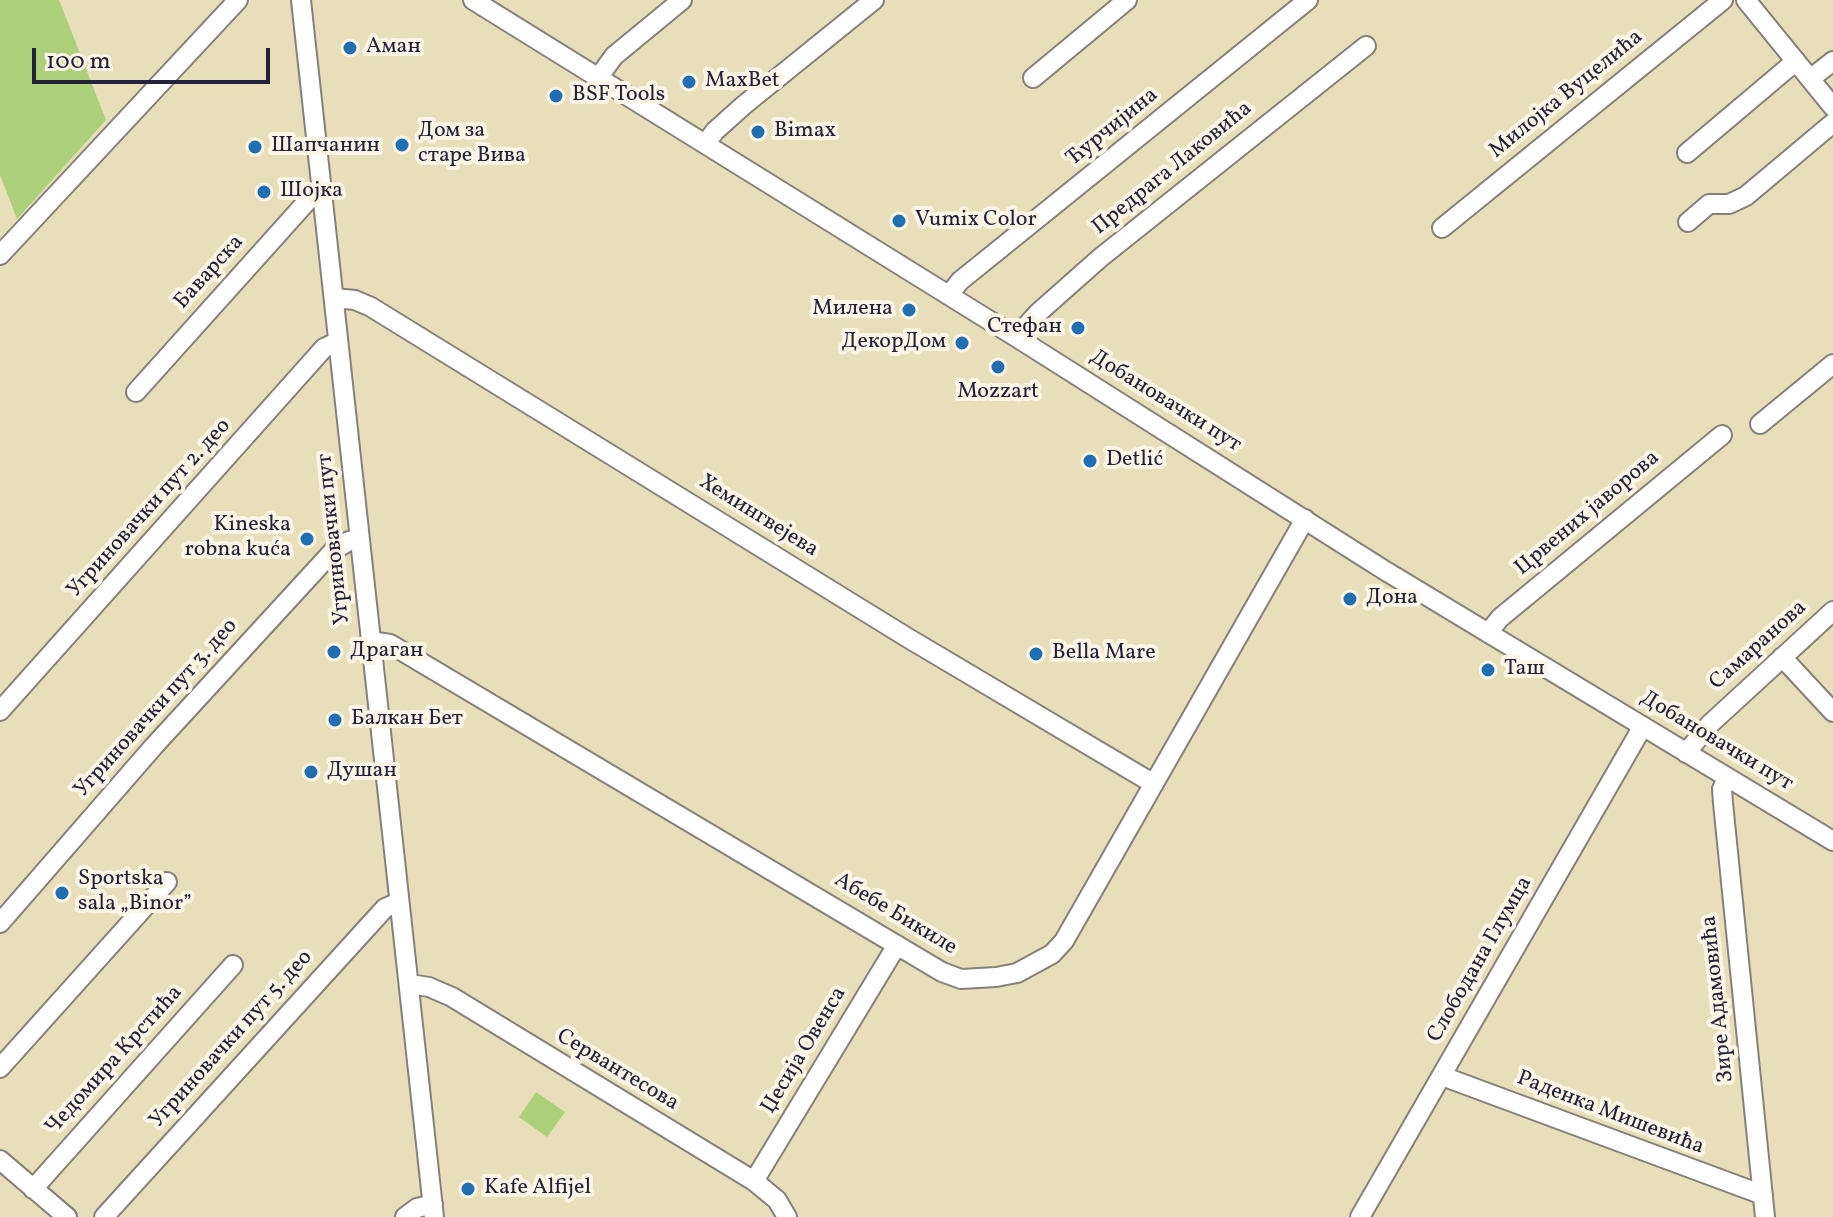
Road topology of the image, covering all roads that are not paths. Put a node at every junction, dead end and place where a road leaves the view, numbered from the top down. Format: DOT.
graph roads {
  1 [pos="238,0"];
  2 [pos="301,0"];
  3 [pos="682,0"];
  4 [pos="874,0"];
  5 [pos="1127,0"];
  6 [pos="1308,0"];
  7 [pos="1723,0"];
  8 [pos="1746,0"];
  9 [pos="484,3"];
  10 [pos="1366,46"];
  11 [pos="1796,61"];
  12 [pos="1833,61"];
  13 [pos="598,78"];
  14 [pos="1033,78"];
  15 [pos="1810,79"];
  16 [pos="1833,107"];
  17 [pos="1833,123"];
  18 [pos="706,143"];
  19 [pos="1687,153"];
  20 [pos="323,191"];
  21 [pos="1688,222"];
  22 [pos="1442,228"];
  23 [pos="0,255"];
  24 [pos="949,295"];
  25 [pos="334,298"];
  26 [pos="1016,337"];
  27 [pos="337,342"];
  28 [pos="1833,364"];
  29 [pos="136,392"];
  30 [pos="1760,424"];
  31 [pos="1722,435"];
  32 [pos="1305,519"];
  33 [pos="359,540"];
  34 [pos="1833,611"];
  35 [pos="1488,633"];
  36 [pos="370,641"];
  37 [pos="1782,657"];
  38 [pos="0,711"];
  39 [pos="1833,712"];
  40 [pos="1643,726"];
  41 [pos="1686,753"];
  42 [pos="1727,778"];
  43 [pos="1154,784"];
  44 [pos="1833,841"];
  45 [pos="167,882"];
  46 [pos="399,902"];
  47 [pos="0,923"];
  48 [pos="897,945"];
  49 [pos="233,965"];
  50 [pos="410,984"];
  51 [pos="0,1068"];
  52 [pos="1442,1076"];
  53 [pos="0,1160"];
  54 [pos="754,1181"];
  55 [pos="33,1189"];
  56 [pos="1763,1195"];
  57 [pos="433,1210"];
  58 [pos="67,1217"];
  59 [pos="104,1217"];
  60 [pos="405,1217"];
  61 [pos="787,1217"];
  62 [pos="1360,1217"];
  63 [pos="1765,1217"];
  1 -- 23 [label="street"];
  2 -- 20 [label="street, Угриновачки пут"];
  3 -- 13 [label="street"];
  4 -- 18 [label="street"];
  5 -- 14 [label="street"];
  6 -- 24 [label="street, Ћурчијина"];
  7 -- 22 [label="street, Милојка Вуцелића"];
  8 -- 11 [label="street"];
  9 -- 13 [label="street, Добановачки пут"];
  10 -- 26 [label="street, Предрага Лаковића"];
  11 -- 15 [label="street"];
  11 -- 19 [label="street"];
  12 -- 15 [label="street"];
  13 -- 18 [label="street, Добановачки пут"];
  15 -- 16 [label="street"];
  17 -- 21 [label="street"];
  18 -- 24 [label="street, Добановачки пут"];
  20 -- 25 [label="street, Угриновачки пут"];
  20 -- 29 [label="street, Баварска"];
  24 -- 26 [label="street, Добановачки пут"];
  25 -- 27 [label="street, Угриновачки пут"];
  25 -- 43 [label="street, Хемингвејева"];
  26 -- 32 [label="street, Добановачки пут"];
  27 -- 33 [label="street, Угриновачки пут"];
  27 -- 38 [label="street, Угриновачки пут 2. део"];
  28 -- 30 [label="street"];
  31 -- 35 [label="street, Црвених јаворова"];
  32 -- 35 [label="street, Добановачки пут"];
  32 -- 43 [label="street, Абебе Бикиле"];
  33 -- 36 [label="street, Угриновачки пут"];
  33 -- 47 [label="street, Угриновачки пут 3. део"];
  34 -- 37 [label="street, Самаранова"];
  35 -- 40 [label="street, Добановачки пут"];
  36 -- 46 [label="street, Угриновачки пут"];
  36 -- 48 [label="street, Абебе Бикиле"];
  37 -- 39 [label="street"];
  37 -- 41 [label="street, Самаранова"];
  40 -- 41 [label="street, Добановачки пут"];
  40 -- 52 [label="street, Слободана Глумца"];
  41 -- 42 [label="street, Добановачки пут"];
  42 -- 44 [label="street, Добановачки пут"];
  42 -- 56 [label="street, Зире Адамовића"];
  43 -- 48 [label="street, Абебе Бикиле"];
  45 -- 51 [label="street"];
  46 -- 50 [label="street, Угриновачки пут"];
  46 -- 59 [label="street, Угриновачки пут 5. део"];
  48 -- 54 [label="street, Џесија Овенса"];
  49 -- 55 [label="street, Чедомира Крстића"];
  50 -- 54 [label="street, Сервантесова"];
  50 -- 57 [label="street, Угриновачки пут"];
  52 -- 56 [label="street, Раденка Мишевића"];
  52 -- 62 [label="street, Слободана Глумца"];
  53 -- 55 [label="street"];
  54 -- 61 [label="street, Сервантесова"];
  55 -- 58 [label="street"];
  56 -- 63 [label="street, Зире Адамовића"];
  57 -- 60 [label="street"];
}
